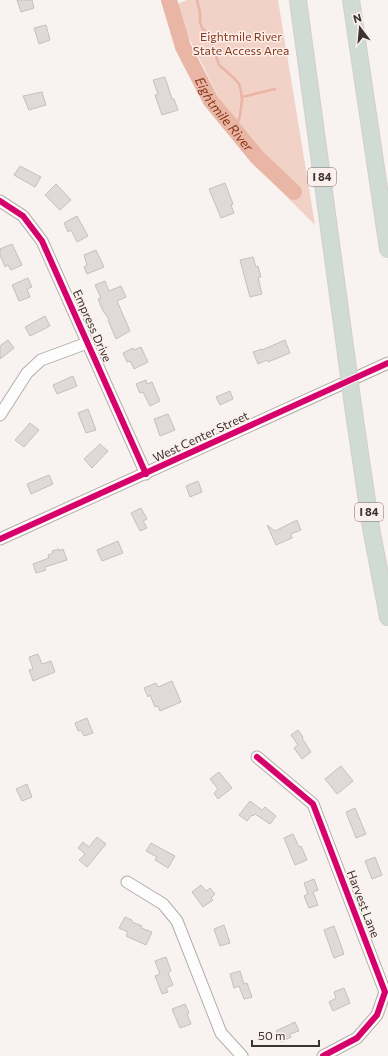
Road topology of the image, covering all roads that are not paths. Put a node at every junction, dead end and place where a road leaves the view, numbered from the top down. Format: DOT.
graph roads {
  1 [pos="298,0"];
  2 [pos="351,0"];
  3 [pos="0,201"];
  4 [pos="388,250"];
  5 [pos="87,343"];
  6 [pos="388,363"];
  7 [pos="0,415"];
  8 [pos="146,474"];
  9 [pos="0,539"];
  10 [pos="388,617"];
  11 [pos="257,757"];
  12 [pos="127,882"];
  13 [pos="386,993"];
  14 [pos="242,1056"];
  15 [pos="323,1056"];
  1 -- 10 [label="highway, I 84, bridge"];
  2 -- 4 [label="highway"];
  3 -- 5 [label="street, Empress Drive"];
  5 -- 7 [label="street, Empress Drive"];
  5 -- 8 [label="street, Empress Drive"];
  6 -- 8 [label="street, West Center Street"];
  8 -- 9 [label="street, West Center Street"];
  11 -- 13 [label="street, Harvest Lane"];
  12 -- 14 [label="street"];
  13 -- 15 [label="street, Harvest Lane"];
}
